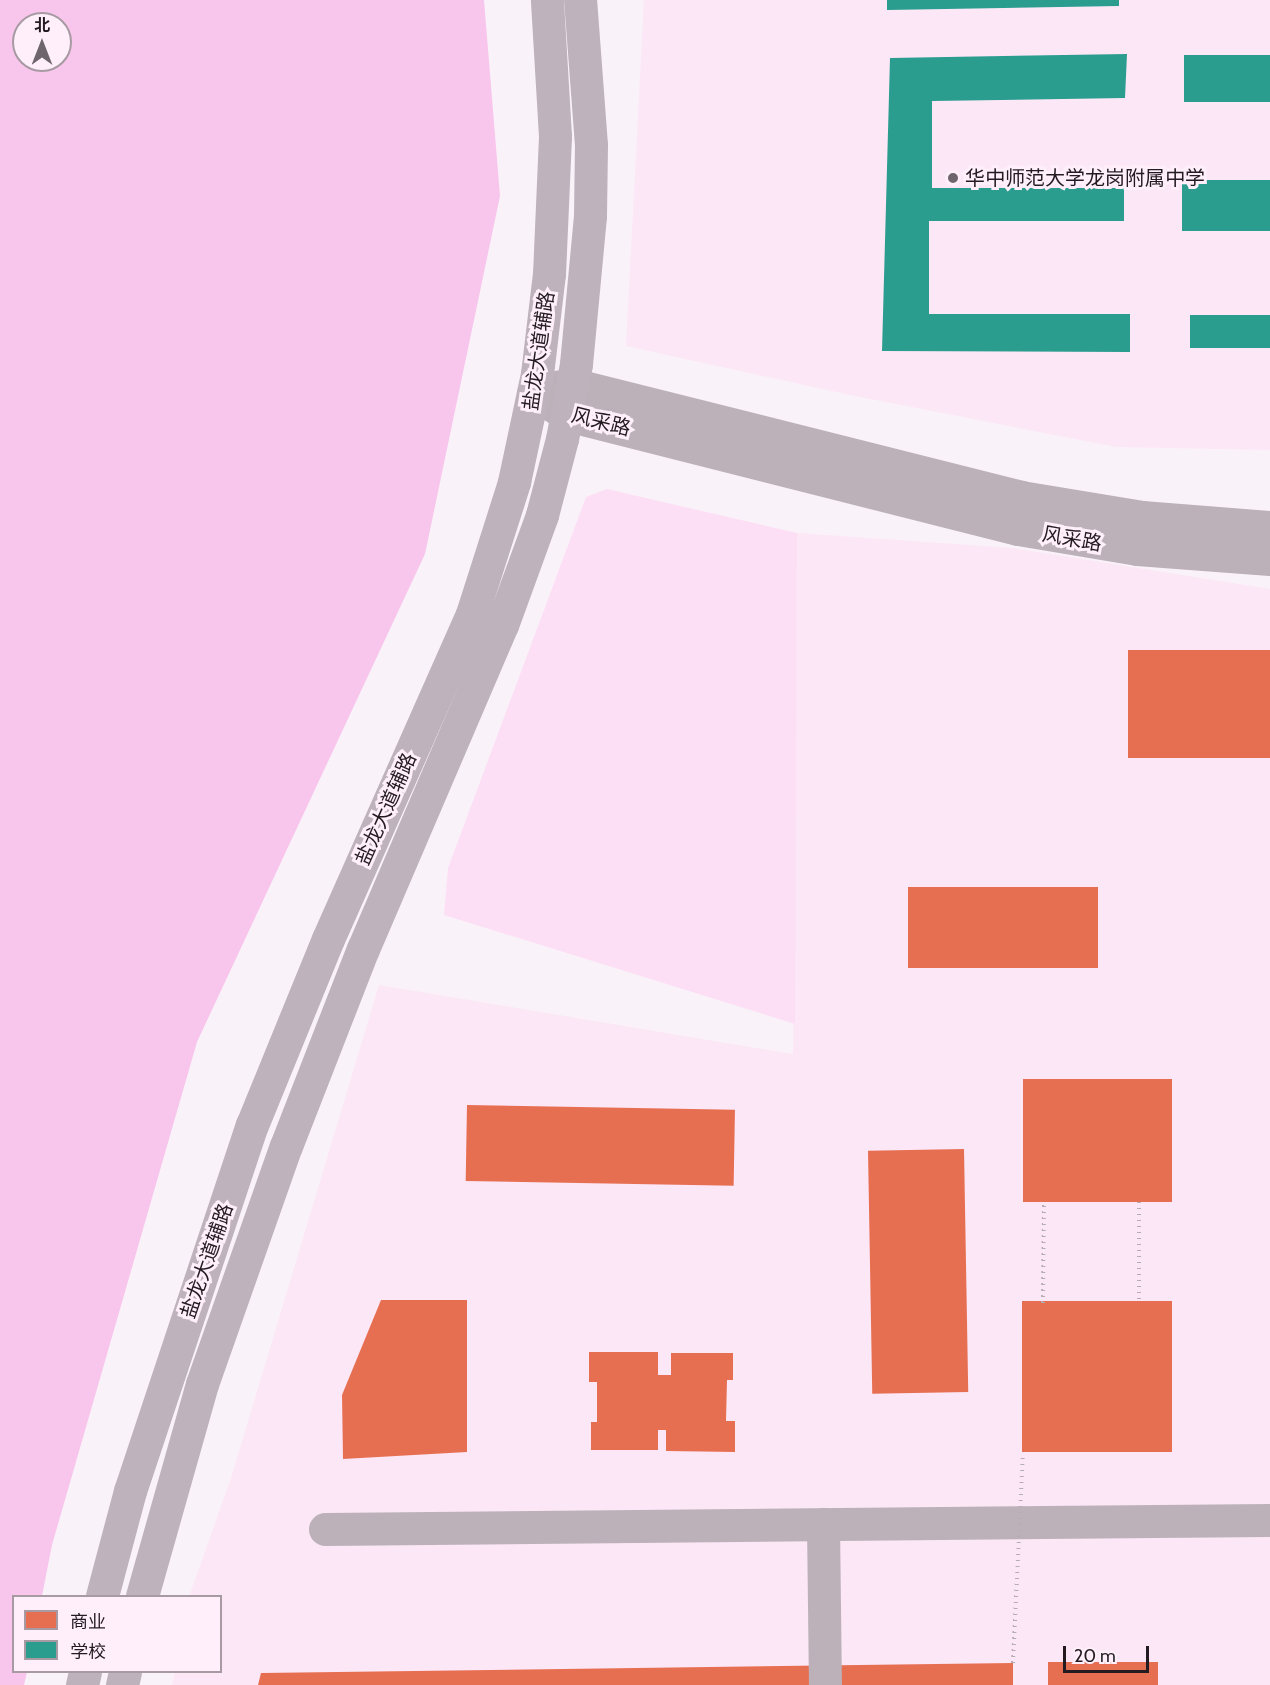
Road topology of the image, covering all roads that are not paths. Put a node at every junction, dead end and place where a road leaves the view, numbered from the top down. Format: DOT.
graph roads {
  1 [pos="547,0"];
  2 [pos="580,0"];
  3 [pos="533,393"];
  4 [pos="569,400"];
  5 [pos="1270,527"];
  6 [pos="1270,559"];
  7 [pos="1270,1520"];
  8 [pos="823,1524"];
  9 [pos="325,1529"];
  10 [pos="102,1595"];
  11 [pos="142,1595"];
  12 [pos="825,1685"];
  1 -- 3 [label="main road, 盐龙大道辅路"];
  2 -- 4 [label="main road, 盐龙大道辅路"];
  3 -- 4 [label="street, 风采路"];
  3 -- 10 [label="main road, 盐龙大道辅路"];
  4 -- 5 [label="street, 风采路"];
  4 -- 6 [label="street, 风采路"];
  4 -- 11 [label="main road, 盐龙大道辅路"];
  7 -- 8 [label="street"];
  8 -- 9 [label="street"];
  8 -- 12 [label="street"];
}
